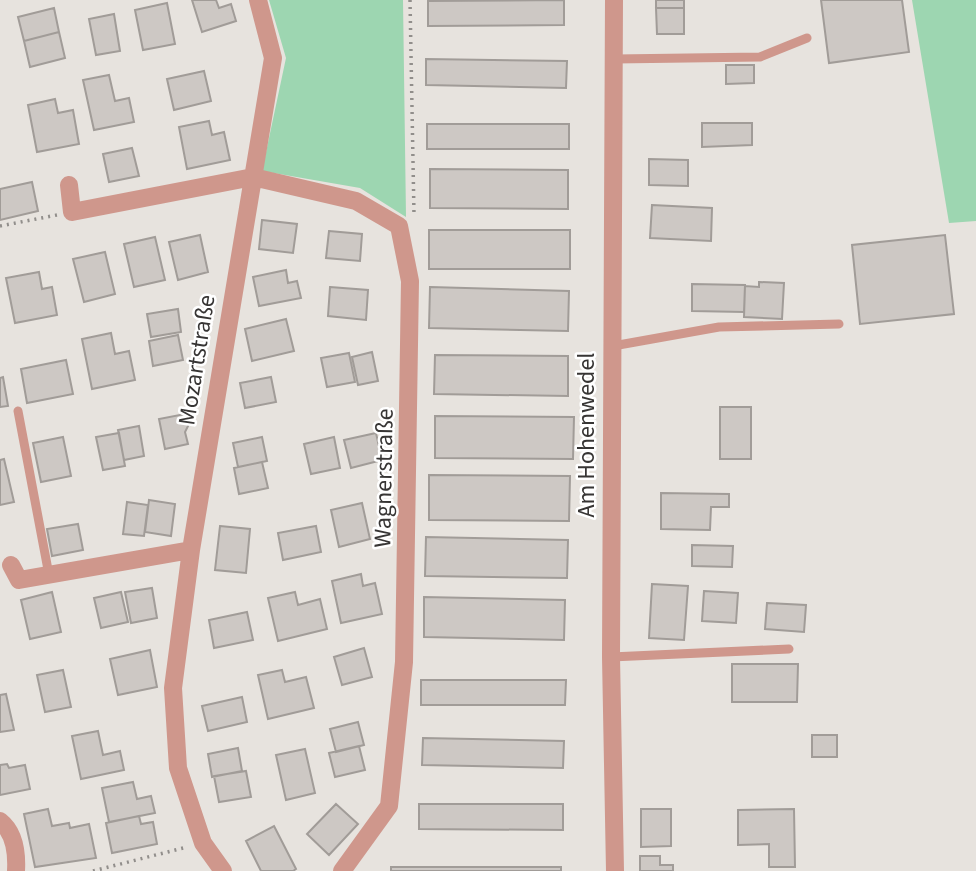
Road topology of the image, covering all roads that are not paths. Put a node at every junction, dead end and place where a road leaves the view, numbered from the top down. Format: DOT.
graph roads {
  1 [pos="257,0"];
  2 [pos="614,0"];
  3 [pos="807,38"];
  4 [pos="615,59"];
  5 [pos="253,177"];
  6 [pos="69,185"];
  7 [pos="839,324"];
  8 [pos="611,346"];
  9 [pos="18,411"];
  10 [pos="191,550"];
  11 [pos="12,565"];
  12 [pos="49,575"];
  13 [pos="789,649"];
  14 [pos="611,657"];
  15 [pos="0,821"];
  16 [pos="16,871"];
  17 [pos="223,871"];
  18 [pos="342,871"];
  19 [pos="615,871"];
  1 -- 5 [label="street, Mozartstraße"];
  2 -- 4 [label="street, Am Hohenwedel"];
  3 -- 4 [label="lane"];
  4 -- 8 [label="street, Am Hohenwedel"];
  5 -- 6 [label="street"];
  5 -- 10 [label="street, Mozartstraße"];
  5 -- 18 [label="street, Wagnerstraße"];
  7 -- 8 [label="lane"];
  8 -- 14 [label="street, Am Hohenwedel"];
  9 -- 12 [label="lane"];
  10 -- 12 [label="street"];
  10 -- 17 [label="street, Mozartstraße"];
  11 -- 12 [label="street"];
  13 -- 14 [label="lane"];
  14 -- 19 [label="street, Am Hohenwedel"];
  15 -- 16 [label="street"];
}
